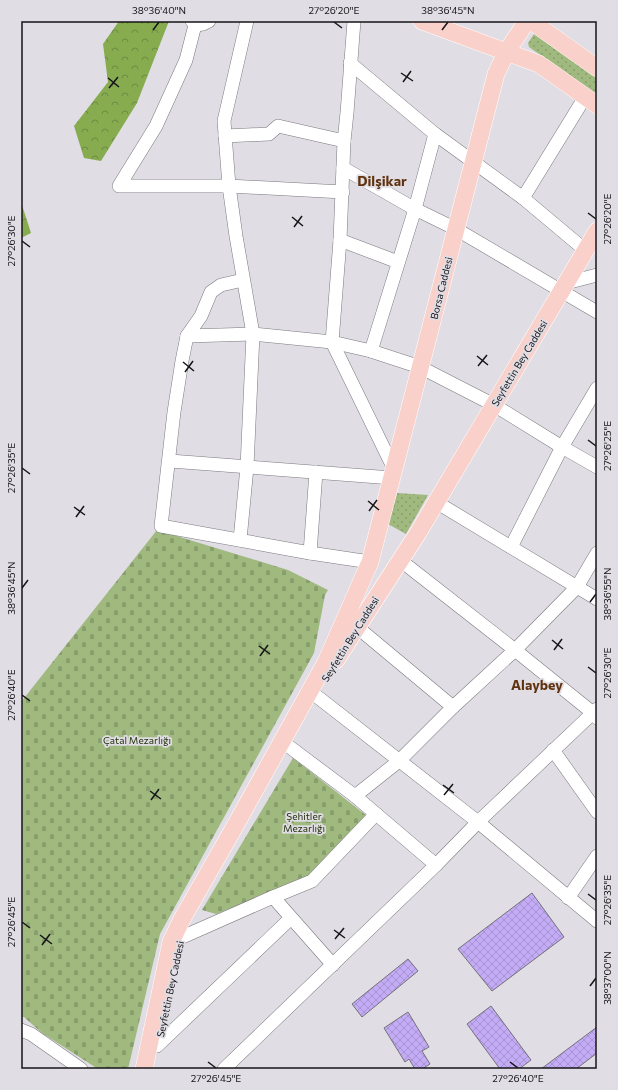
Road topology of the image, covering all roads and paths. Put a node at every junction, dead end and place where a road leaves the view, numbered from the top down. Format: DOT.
graph roads {
  1 [pos="209,21"];
  2 [pos="354,21"];
  3 [pos="422,21"];
  4 [pos="527,21"];
  5 [pos="531,21"];
  6 [pos="193,23"];
  7 [pos="242,23"];
  8 [pos="507,51"];
  9 [pos="350,63"];
  10 [pos="597,68"];
  11 [pos="591,101"];
  12 [pos="436,134"];
  13 [pos="226,136"];
  14 [pos="344,141"];
  15 [pos="473,161"];
  16 [pos="343,168"];
  17 [pos="229,186"];
  18 [pos="343,192"];
  19 [pos="523,198"];
  20 [pos="414,209"];
  21 [pos="456,229"];
  22 [pos="597,231"];
  23 [pos="340,240"];
  24 [pos="585,250"];
  25 [pos="398,262"];
  26 [pos="597,275"];
  27 [pos="243,280"];
  28 [pos="564,287"];
  29 [pos="597,312"];
  30 [pos="253,334"];
  31 [pos="188,336"];
  32 [pos="332,342"];
  33 [pos="371,350"];
  34 [pos="420,366"];
  35 [pos="597,388"];
  36 [pos="494,405"];
  37 [pos="562,447"];
  38 [pos="170,461"];
  39 [pos="247,467"];
  40 [pos="597,467"];
  41 [pos="316,472"];
  42 [pos="393,473"];
  43 [pos="436,502"];
  44 [pos="240,540"];
  45 [pos="511,547"];
  46 [pos="310,553"];
  47 [pos="597,553"];
  48 [pos="370,562"];
  49 [pos="397,566"];
  50 [pos="577,587"];
  51 [pos="597,599"];
  52 [pos="350,625"];
  53 [pos="515,650"];
  54 [pos="313,693"];
  55 [pos="453,707"];
  56 [pos="596,713"];
  57 [pos="285,744"];
  58 [pos="553,750"];
  59 [pos="399,761"];
  60 [pos="355,796"];
  61 [pos="597,812"];
  62 [pos="376,814"];
  63 [pos="478,822"];
  64 [pos="597,856"];
  65 [pos="436,865"];
  66 [pos="273,897"];
  67 [pos="568,898"];
  68 [pos="291,918"];
  69 [pos="597,921"];
  70 [pos="176,940"];
  71 [pos="333,965"];
  72 [pos="21,1030"];
  73 [pos="157,1046"];
  74 [pos="81,1069"];
  75 [pos="144,1069"];
  76 [pos="153,1069"];
  77 [pos="224,1069"];
  1 -- 6 [label="street"];
  2 -- 9 [label="street"];
  3 -- 8 [label="main road"];
  4 -- 8 [label="main road, Borsa Caddesi"];
  5 -- 10 [label="main road"];
  6 -- 17 [label="street"];
  7 -- 13 [label="street"];
  8 -- 11 [label="main road"];
  8 -- 15 [label="main road, Borsa Caddesi"];
  9 -- 12 [label="street"];
  9 -- 14 [label="street"];
  11 -- 19 [label="street"];
  12 -- 15 [label="street"];
  12 -- 20 [label="street"];
  13 -- 14 [label="street"];
  13 -- 17 [label="street"];
  14 -- 16 [label="street"];
  15 -- 19 [label="street"];
  15 -- 21 [label="main road, Borsa Caddesi"];
  16 -- 18 [label="street"];
  16 -- 20 [label="street"];
  17 -- 18 [label="street"];
  17 -- 27 [label="street"];
  18 -- 23 [label="street"];
  19 -- 24 [label="street"];
  20 -- 21 [label="street"];
  20 -- 25 [label="street"];
  21 -- 28 [label="street"];
  21 -- 34 [label="main road, Borsa Caddesi"];
  22 -- 24 [label="main road, Seyfettin Bey Caddesi"];
  23 -- 25 [label="street"];
  23 -- 32 [label="street"];
  24 -- 28 [label="main road, Seyfettin Bey Caddesi"];
  25 -- 33 [label="street"];
  26 -- 28 [label="street"];
  27 -- 30 [label="street"];
  27 -- 31 [label="street"];
  28 -- 29 [label="street"];
  28 -- 36 [label="main road, Seyfettin Bey Caddesi"];
  30 -- 31 [label="street"];
  30 -- 32 [label="street"];
  30 -- 39 [label="street"];
  31 -- 38 [label="street"];
  32 -- 33 [label="street"];
  32 -- 42 [label="street"];
  33 -- 34 [label="street"];
  34 -- 36 [label="street"];
  34 -- 42 [label="main road, Borsa Caddesi"];
  35 -- 37 [label="street"];
  36 -- 37 [label="street"];
  36 -- 43 [label="main road, Seyfettin Bey Caddesi"];
  37 -- 40 [label="street"];
  37 -- 45 [label="street"];
  38 -- 39 [label="street"];
  38 -- 44 [label="street"];
  39 -- 41 [label="street"];
  39 -- 44 [label="street"];
  41 -- 42 [label="street"];
  41 -- 46 [label="street"];
  42 -- 48 [label="main road, Borsa Caddesi"];
  43 -- 45 [label="street"];
  43 -- 49 [label="main road, Seyfettin Bey Caddesi"];
  44 -- 46 [label="street"];
  45 -- 50 [label="street"];
  46 -- 48 [label="street"];
  47 -- 50 [label="street"];
  48 -- 49 [label="main road"];
  48 -- 52 [label="main road, Seyfettin Bey Caddesi"];
  49 -- 52 [label="main road, Seyfettin Bey Caddesi"];
  49 -- 53 [label="street"];
  50 -- 51 [label="street"];
  50 -- 53 [label="street"];
  52 -- 54 [label="main road, Seyfettin Bey Caddesi"];
  52 -- 55 [label="street"];
  53 -- 55 [label="street"];
  53 -- 56 [label="street"];
  54 -- 57 [label="main road, Seyfettin Bey Caddesi"];
  54 -- 59 [label="street"];
  55 -- 59 [label="street"];
  56 -- 58 [label="street"];
  57 -- 60 [label="street"];
  57 -- 70 [label="main road, Seyfettin Bey Caddesi"];
  58 -- 61 [label="street"];
  58 -- 63 [label="street"];
  59 -- 60 [label="street"];
  59 -- 63 [label="street"];
  60 -- 62 [label="street"];
  62 -- 65 [label="street"];
  62 -- 66 [label="street"];
  63 -- 65 [label="street"];
  63 -- 67 [label="street"];
  64 -- 67 [label="street"];
  65 -- 71 [label="street"];
  66 -- 68 [label="street"];
  66 -- 70 [label="street"];
  67 -- 69 [label="street"];
  68 -- 71 [label="street"];
  68 -- 73 [label="street"];
  70 -- 73 [label="main road, Seyfettin Bey Caddesi"];
  70 -- 75 [label="main road, Seyfettin Bey Caddesi"];
  71 -- 77 [label="street"];
  72 -- 74 [label="street"];
  73 -- 76 [label="main road, Seyfettin Bey Caddesi"];
}
